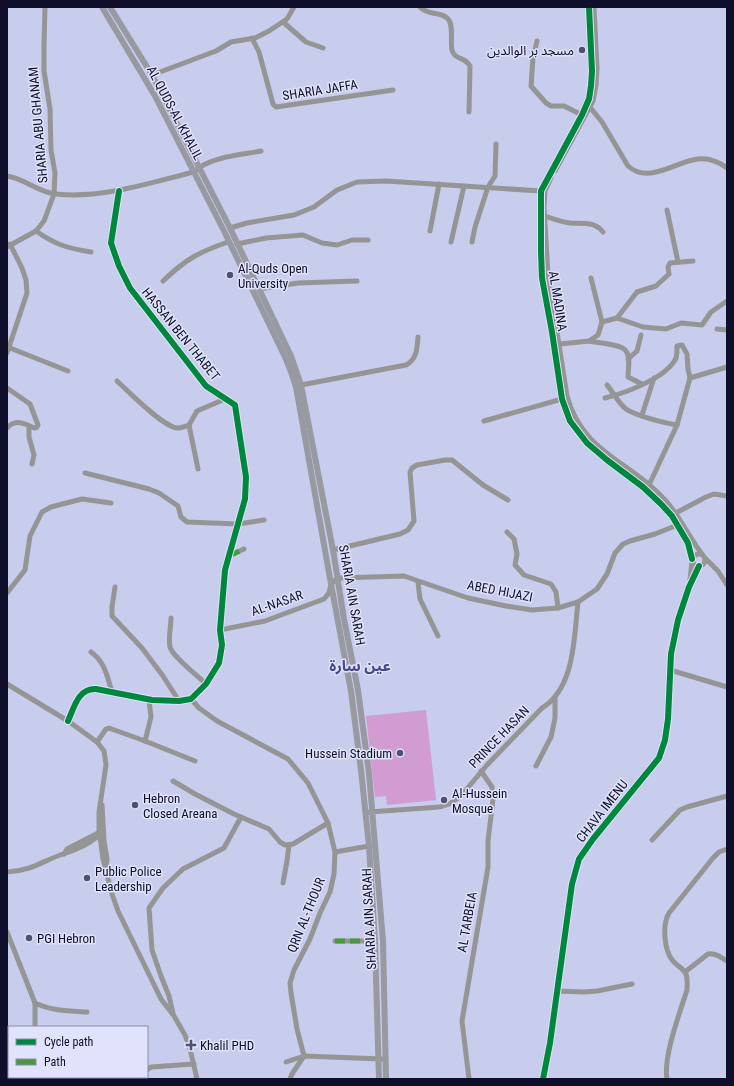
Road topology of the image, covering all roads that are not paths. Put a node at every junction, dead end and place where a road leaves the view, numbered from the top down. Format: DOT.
graph roads {
  1 [pos="46,7"];
  2 [pos="102,7"];
  3 [pos="110,7"];
  4 [pos="294,7"];
  5 [pos="420,7"];
  6 [pos="589,7"];
  7 [pos="594,7"];
  8 [pos="283,22"];
  9 [pos="252,38"];
  10 [pos="537,41"];
  11 [pos="323,48"];
  12 [pos="152,75"];
  13 [pos="393,90"];
  14 [pos="588,105"];
  15 [pos="469,112"];
  16 [pos="582,115"];
  17 [pos="496,144"];
  18 [pos="261,151"];
  19 [pos="199,167"];
  20 [pos="726,167"];
  21 [pos="194,172"];
  22 [pos="7,176"];
  23 [pos="438,184"];
  24 [pos="464,186"];
  25 [pos="488,187"];
  26 [pos="118,191"];
  27 [pos="541,191"];
  28 [pos="54,194"];
  29 [pos="667,210"];
  30 [pos="545,216"];
  31 [pos="230,228"];
  32 [pos="36,231"];
  33 [pos="224,231"];
  34 [pos="430,231"];
  35 [pos="603,232"];
  36 [pos="368,240"];
  37 [pos="228,242"];
  38 [pos="451,242"];
  39 [pos="472,242"];
  40 [pos="237,244"];
  41 [pos="9,246"];
  42 [pos="91,252"];
  43 [pos="693,261"];
  44 [pos="678,262"];
  45 [pos="591,278"];
  46 [pos="357,280"];
  47 [pos="163,281"];
  48 [pos="259,290"];
  49 [pos="727,301"];
  50 [pos="617,318"];
  51 [pos="602,322"];
  52 [pos="718,329"];
  53 [pos="727,330"];
  54 [pos="641,335"];
  55 [pos="418,337"];
  56 [pos="589,341"];
  57 [pos="560,344"];
  58 [pos="10,348"];
  59 [pos="7,353"];
  60 [pos="628,358"];
  61 [pos="727,366"];
  62 [pos="68,371"];
  63 [pos="654,378"];
  64 [pos="690,378"];
  65 [pos="117,381"];
  66 [pos="642,384"];
  67 [pos="301,385"];
  68 [pos="607,385"];
  69 [pos="7,388"];
  70 [pos="615,396"];
  71 [pos="605,398"];
  72 [pos="225,399"];
  73 [pos="562,399"];
  74 [pos="642,415"];
  75 [pos="484,421"];
  76 [pos="189,425"];
  77 [pos="677,425"];
  78 [pos="29,426"];
  79 [pos="7,428"];
  80 [pos="32,464"];
  81 [pos="198,469"];
  82 [pos="85,473"];
  83 [pos="650,485"];
  84 [pos="727,496"];
  85 [pos="508,500"];
  86 [pos="111,503"];
  87 [pos="673,514"];
  88 [pos="264,520"];
  89 [pos="238,524"];
  90 [pos="680,524"];
  91 [pos="507,532"];
  92 [pos="244,549"];
  93 [pos="333,550"];
  94 [pos="230,553"];
  95 [pos="703,556"];
  96 [pos="692,560"];
  97 [pos="701,566"];
  98 [pos="718,571"];
  99 [pos="338,578"];
  100 [pos="418,582"];
  101 [pos="331,584"];
  102 [pos="727,585"];
  103 [pos="115,587"];
  104 [pos="689,587"];
  105 [pos="7,593"];
  106 [pos="578,602"];
  107 [pos="558,608"];
  108 [pos="171,618"];
  109 [pos="220,630"];
  110 [pos="438,636"];
  111 [pos="91,652"];
  112 [pos="670,670"];
  113 [pos="7,684"];
  114 [pos="206,684"];
  115 [pos="727,687"];
  116 [pos="112,692"];
  117 [pos="555,698"];
  118 [pos="191,699"];
  119 [pos="149,700"];
  120 [pos="179,701"];
  121 [pos="68,721"];
  122 [pos="145,741"];
  123 [pos="97,742"];
  124 [pos="195,761"];
  125 [pos="536,766"];
  126 [pos="481,771"];
  127 [pos="173,781"];
  128 [pos="727,796"];
  129 [pos="373,811"];
  130 [pos="366,812"];
  131 [pos="242,817"];
  132 [pos="328,823"];
  133 [pos="101,833"];
  134 [pos="652,840"];
  135 [pos="289,845"];
  136 [pos="369,846"];
  137 [pos="727,849"];
  138 [pos="335,852"];
  139 [pos="7,872"];
  140 [pos="283,883"];
  141 [pos="7,932"];
  142 [pos="335,941"];
  143 [pos="375,941"];
  144 [pos="727,961"];
  145 [pos="686,972"];
  146 [pos="632,984"];
  147 [pos="557,990"];
  148 [pos="35,1003"];
  149 [pos="87,1012"];
  150 [pos="174,1016"];
  151 [pos="35,1026"];
  152 [pos="304,1056"];
  153 [pos="382,1059"];
  154 [pos="286,1062"];
  155 [pos="194,1064"];
  156 [pos="148,1069"];
  157 [pos="197,1079"];
  158 [pos="290,1079"];
  159 [pos="380,1079"];
  160 [pos="386,1079"];
  161 [pos="469,1079"];
  162 [pos="543,1079"];
  163 [pos="667,1079"];
  1 -- 28 [label="street, SHARIA ABU GHANAM"];
  2 -- 21 [label="main road, AL QUDS-AL KHALIL"];
  3 -- 12 [label="main road, AL QUDS-AL KHALIL"];
  4 -- 8 [label="street"];
  5 -- 15 [label="street"];
  6 -- 14 [label="street, AL MADINA"];
  7 -- 14 [label="street, AL MADINA"];
  8 -- 9 [label="street"];
  8 -- 11 [label="street"];
  9 -- 12 [label="street"];
  9 -- 13 [label="street, SHARIA JAFFA"];
  10 -- 16 [label="street"];
  12 -- 19 [label="main road, AL QUDS-AL KHALIL"];
  14 -- 16 [label="street, AL MADINA"];
  14 -- 20 [label="street"];
  14 -- 30 [label="street, AL MADINA"];
  16 -- 27 [label="street, AL MADINA"];
  17 -- 25 [label="street"];
  18 -- 19 [label="street"];
  19 -- 21 [label="street"];
  19 -- 31 [label="main road, AL QUDS-AL KHALIL"];
  21 -- 26 [label="street"];
  21 -- 33 [label="main road, AL QUDS-AL KHALIL"];
  22 -- 28 [label="street"];
  23 -- 24 [label="street"];
  23 -- 31 [label="street"];
  23 -- 34 [label="street"];
  24 -- 25 [label="street"];
  24 -- 38 [label="street"];
  25 -- 27 [label="street"];
  25 -- 39 [label="street"];
  26 -- 28 [label="street"];
  26 -- 72 [label="street, HASSAN BEN THABET"];
  27 -- 73 [label="street, AL MADINA"];
  28 -- 32 [label="street, SHARIA ABU GHANAM"];
  29 -- 44 [label="street"];
  30 -- 35 [label="street"];
  30 -- 57 [label="street, AL MADINA"];
  31 -- 40 [label="main road, SHARIA AIN SARAH"];
  32 -- 41 [label="street"];
  32 -- 42 [label="street"];
  33 -- 37 [label="main road, SHARIA AIN SARAH"];
  36 -- 40 [label="street"];
  37 -- 47 [label="street"];
  37 -- 101 [label="main road, SHARIA AIN SARAH"];
  40 -- 48 [label="main road, SHARIA AIN SARAH"];
  41 -- 58 [label="street"];
  43 -- 44 [label="street"];
  44 -- 50 [label="street"];
  45 -- 51 [label="street"];
  46 -- 48 [label="street"];
  48 -- 67 [label="main road, SHARIA AIN SARAH"];
  49 -- 50 [label="street"];
  50 -- 51 [label="street"];
  51 -- 56 [label="street"];
  52 -- 53 [label="street"];
  54 -- 60 [label="street"];
  55 -- 67 [label="street"];
  56 -- 57 [label="street"];
  56 -- 60 [label="street"];
  57 -- 83 [label="street, AL MADINA"];
  58 -- 59 [label="street"];
  58 -- 62 [label="street"];
  60 -- 66 [label="street"];
  61 -- 64 [label="street"];
  63 -- 64 [label="street"];
  63 -- 66 [label="street"];
  63 -- 74 [label="street"];
  64 -- 77 [label="street"];
  65 -- 76 [label="street"];
  66 -- 70 [label="street"];
  67 -- 93 [label="main road, SHARIA AIN SARAH"];
  68 -- 70 [label="street"];
  69 -- 78 [label="street"];
  70 -- 71 [label="street"];
  70 -- 74 [label="street"];
  72 -- 76 [label="street"];
  72 -- 89 [label="street, HASSAN BEN THABET"];
  73 -- 75 [label="street"];
  73 -- 87 [label="street, AL MADINA"];
  74 -- 77 [label="street"];
  76 -- 81 [label="street"];
  77 -- 83 [label="street"];
  78 -- 79 [label="street"];
  78 -- 80 [label="street"];
  82 -- 89 [label="street"];
  83 -- 87 [label="street, AL MADINA"];
  84 -- 87 [label="street"];
  85 -- 93 [label="street"];
  86 -- 105 [label="street"];
  87 -- 90 [label="street, AL MADINA"];
  88 -- 89 [label="street"];
  89 -- 94 [label="street, HASSAN BEN THABET"];
  90 -- 95 [label="street, AL MADINA"];
  90 -- 96 [label="street, AL MADINA"];
  90 -- 106 [label="street, ABED HIJAZI"];
  91 -- 107 [label="street"];
  92 -- 94 [label="street"];
  93 -- 99 [label="main road, SHARIA AIN SARAH"];
  94 -- 109 [label="street, HASSAN BEN THABET"];
  95 -- 96 [label="street"];
  95 -- 97 [label="street"];
  95 -- 98 [label="street, AL MADINA"];
  96 -- 97 [label="street"];
  96 -- 104 [label="street"];
  97 -- 98 [label="street"];
  97 -- 104 [label="street"];
  98 -- 102 [label="street, AL MADINA"];
  99 -- 100 [label="street, ABED HIJAZI"];
  99 -- 101 [label="street"];
  99 -- 129 [label="main road, SHARIA AIN SARAH"];
  100 -- 107 [label="street, ABED HIJAZI"];
  100 -- 110 [label="street"];
  101 -- 109 [label="street, AL-NASAR"];
  101 -- 130 [label="main road, SHARIA AIN SARAH"];
  103 -- 120 [label="street"];
  104 -- 112 [label="street, CHAVA IMENU"];
  106 -- 107 [label="street, ABED HIJAZI"];
  106 -- 117 [label="street, PRINCE HASAN"];
  108 -- 114 [label="street"];
  109 -- 114 [label="street, HASSAN BEN THABET"];
  111 -- 116 [label="street"];
  112 -- 115 [label="street"];
  112 -- 147 [label="street, CHAVA IMENU"];
  113 -- 121 [label="street"];
  114 -- 118 [label="street, HASSAN BEN THABET"];
  116 -- 119 [label="street"];
  116 -- 121 [label="street"];
  117 -- 125 [label="street"];
  117 -- 126 [label="street, PRINCE HASAN"];
  118 -- 120 [label="street"];
  118 -- 132 [label="street, QRN AL-THOUR"];
  119 -- 120 [label="street"];
  119 -- 122 [label="street"];
  121 -- 123 [label="street"];
  122 -- 123 [label="street"];
  122 -- 124 [label="street"];
  123 -- 133 [label="street"];
  126 -- 129 [label="street, PRINCE HASAN"];
  126 -- 161 [label="street, AL TARBEIA"];
  127 -- 131 [label="street"];
  128 -- 134 [label="street"];
  129 -- 130 [label="street, PRINCE HASAN"];
  129 -- 153 [label="main road, SHARIA AIN SARAH"];
  130 -- 136 [label="main road, SHARIA AIN SARAH"];
  131 -- 135 [label="street"];
  131 -- 150 [label="street"];
  132 -- 135 [label="street"];
  132 -- 138 [label="street, QRN AL-THOUR"];
  133 -- 139 [label="street"];
  133 -- 150 [label="street"];
  135 -- 140 [label="street"];
  136 -- 138 [label="street"];
  136 -- 143 [label="main road, SHARIA AIN SARAH"];
  137 -- 145 [label="street"];
  138 -- 152 [label="street, QRN AL-THOUR"];
  141 -- 148 [label="street"];
  142 -- 143 [label="street"];
  143 -- 153 [label="main road, SHARIA AIN SARAH"];
  144 -- 145 [label="street"];
  145 -- 163 [label="street"];
  146 -- 147 [label="street"];
  147 -- 162 [label="street, CHAVA IMENU"];
  148 -- 149 [label="street"];
  148 -- 151 [label="street"];
  150 -- 155 [label="street"];
  152 -- 153 [label="street"];
  152 -- 154 [label="street"];
  152 -- 158 [label="street"];
  153 -- 159 [label="main road, SHARIA AIN SARAH"];
  153 -- 160 [label="main road, SHARIA AIN SARAH"];
  155 -- 156 [label="street"];
  155 -- 157 [label="street"];
}
